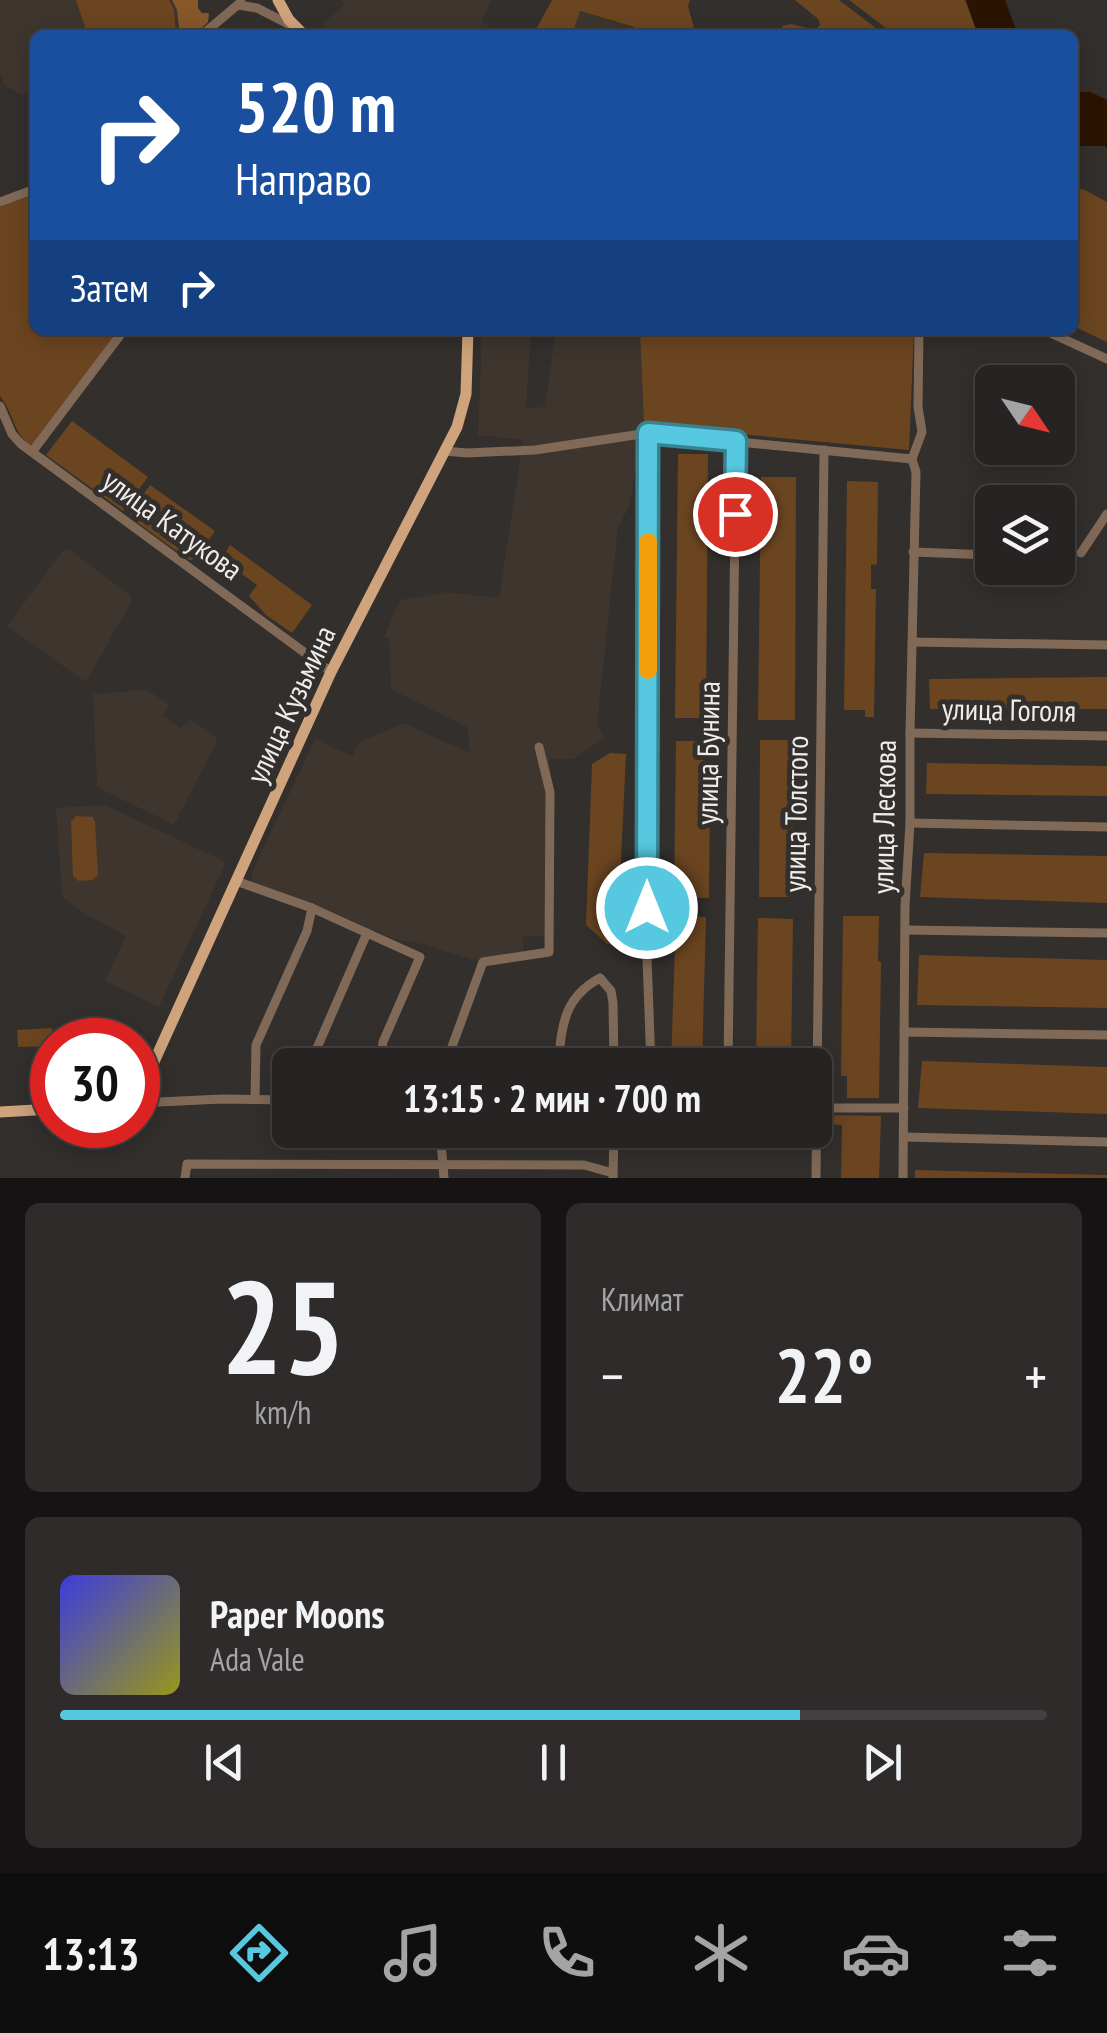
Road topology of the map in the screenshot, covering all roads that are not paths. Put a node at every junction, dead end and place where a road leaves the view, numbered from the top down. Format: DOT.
graph roads {
  1 [pos="278,0"];
  2 [pos="240,2"];
  3 [pos="208,30"];
  4 [pos="297,30"];
  5 [pos="298,30"];
  6 [pos="30,191"];
  7 [pos="0,202"];
  8 [pos="120,335"];
  9 [pos="468,335"];
  10 [pos="919,335"];
  11 [pos="1055,335"];
  12 [pos="1107,359"];
  13 [pos="0,406"];
  14 [pos="648,433"];
  15 [pos="736,441"];
  16 [pos="824,450"];
  17 [pos="444,451"];
  18 [pos="32,452"];
  19 [pos="912,459"];
  20 [pos="1107,514"];
  21 [pos="914,552"];
  22 [pos="1081,553"];
  23 [pos="975,554"];
  24 [pos="912,642"];
  25 [pos="1107,645"];
  26 [pos="331,672"];
  27 [pos="910,733"];
  28 [pos="1107,736"];
  29 [pos="539,748"];
  30 [pos="910,823"];
  31 [pos="1107,827"];
  32 [pos="236,881"];
  33 [pos="312,908"];
  34 [pos="906,930"];
  35 [pos="367,933"];
  36 [pos="1107,933"];
  37 [pos="904,1032"];
  38 [pos="1107,1035"];
  39 [pos="317,1048"];
  40 [pos="382,1048"];
  41 [pos="451,1048"];
  42 [pos="559,1048"];
  43 [pos="614,1048"];
  44 [pos="650,1048"];
  45 [pos="728,1048"];
  46 [pos="817,1048"];
  47 [pos="160,1051"];
  48 [pos="255,1099"];
  49 [pos="272,1099"];
  50 [pos="160,1100"];
  51 [pos="832,1108"];
  52 [pos="904,1108"];
  53 [pos="30,1110"];
  54 [pos="0,1112"];
  55 [pos="904,1137"];
  56 [pos="1107,1142"];
  57 [pos="442,1148"];
  58 [pos="614,1148"];
  59 [pos="816,1148"];
  60 [pos="444,1165"];
  61 [pos="613,1176"];
  62 [pos="185,1178"];
  63 [pos="444,1178"];
  64 [pos="816,1178"];
  65 [pos="903,1178"];
  1 -- 5 [label="main road"];
  2 -- 3 [label="street"];
  2 -- 4 [label="street"];
  6 -- 7 [label="street"];
  8 -- 18 [label="street"];
  9 -- 17 [label="main road, улица Кузьмина"];
  10 -- 19 [label="street, улица Лескова"];
  11 -- 12 [label="street"];
  13 -- 18 [label="street, улица Катукова"];
  14 -- 15 [label="street"];
  14 -- 17 [label="street"];
  14 -- 44 [label="street"];
  15 -- 16 [label="street"];
  15 -- 45 [label="street, улица Бунина"];
  16 -- 19 [label="street"];
  16 -- 46 [label="street, улица Толстого"];
  17 -- 26 [label="main road, улица Кузьмина"];
  18 -- 26 [label="street, улица Катукова"];
  19 -- 21 [label="street, улица Лескова"];
  20 -- 22 [label="street"];
  21 -- 23 [label="street"];
  21 -- 24 [label="street, улица Лескова"];
  24 -- 25 [label="street"];
  24 -- 27 [label="street, улица Лескова"];
  26 -- 32 [label="main road, улица Кузьмина"];
  27 -- 28 [label="street, улица Гоголя"];
  27 -- 30 [label="street, улица Лескова"];
  29 -- 41 [label="street"];
  30 -- 31 [label="street"];
  30 -- 34 [label="street, улица Лескова"];
  32 -- 33 [label="street"];
  32 -- 47 [label="main road, улица Кузьмина"];
  33 -- 35 [label="street"];
  33 -- 48 [label="street"];
  34 -- 36 [label="street"];
  34 -- 37 [label="street, улица Лескова"];
  35 -- 39 [label="street"];
  35 -- 40 [label="street"];
  37 -- 38 [label="street"];
  37 -- 52 [label="street, улица Лескова"];
  42 -- 43 [label="street"];
  48 -- 49 [label="street"];
  48 -- 50 [label="street"];
  51 -- 52 [label="street"];
  52 -- 55 [label="street, улица Лескова"];
  53 -- 54 [label="main road"];
  55 -- 56 [label="street"];
  55 -- 65 [label="street, улица Лескова"];
  57 -- 60 [label="street"];
  58 -- 61 [label="street"];
  59 -- 64 [label="street, улица Толстого"];
  60 -- 61 [label="street"];
  60 -- 62 [label="street"];
  60 -- 63 [label="street"];
}
